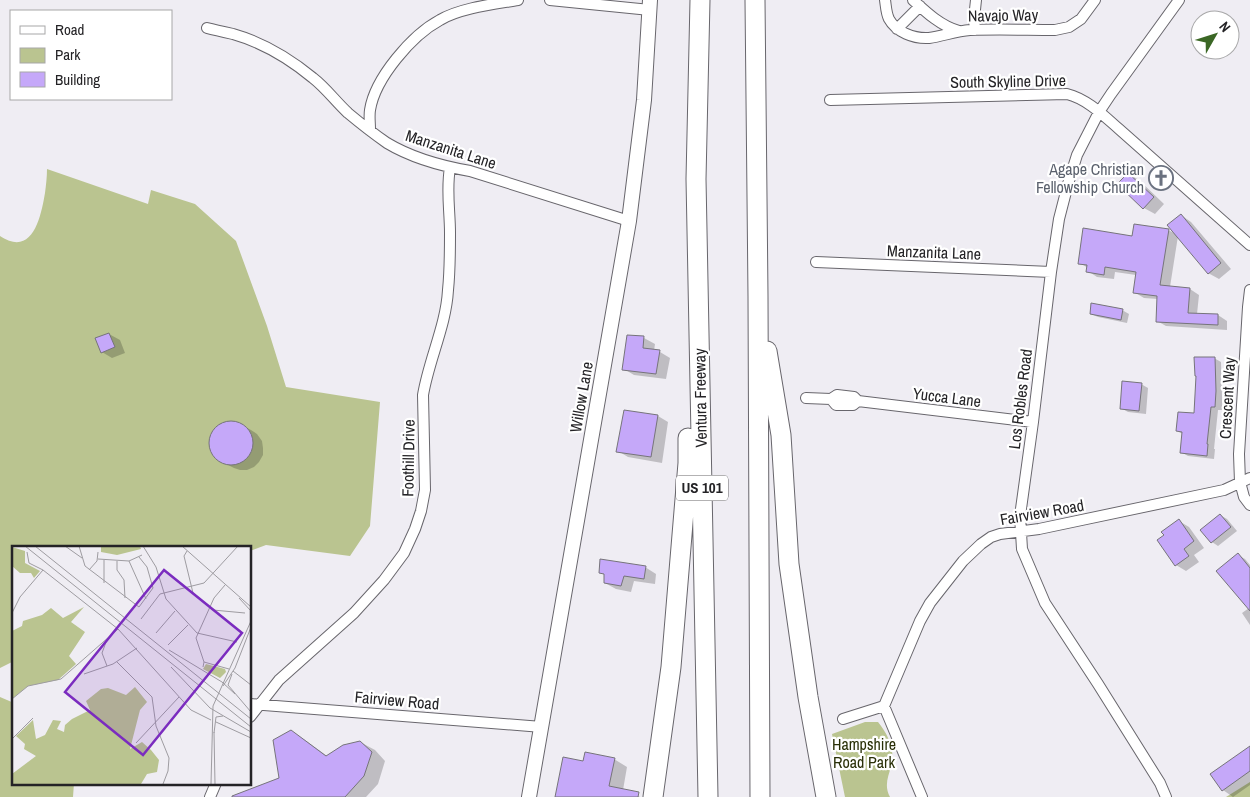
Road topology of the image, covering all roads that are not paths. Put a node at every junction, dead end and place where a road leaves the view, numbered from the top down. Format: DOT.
graph roads {
  1 [pos="518,0"];
  2 [pos="550,0"];
  3 [pos="700,0"];
  4 [pos="755,0"];
  5 [pos="885,0"];
  6 [pos="976,0"];
  7 [pos="1095,0"];
  8 [pos="1179,0"];
  9 [pos="917,3"];
  10 [pos="650,5"];
  11 [pos="206,28"];
  12 [pos="897,29"];
  13 [pos="975,30"];
  14 [pos="959,31"];
  15 [pos="830,100"];
  16 [pos="1099,112"];
  17 [pos="370,129"];
  18 [pos="450,168"];
  19 [pos="696,179"];
  20 [pos="629,221"];
  21 [pos="1250,245"];
  22 [pos="816,262"];
  23 [pos="1051,272"];
  24 [pos="1250,290"];
  25 [pos="758,296"];
  26 [pos="806,398"];
  27 [pos="1033,422"];
  28 [pos="1250,478"];
  29 [pos="1240,482"];
  30 [pos="1250,505"];
  31 [pos="1020,530"];
  32 [pos="254,704"];
  33 [pos="884,706"];
  34 [pos="843,719"];
  35 [pos="542,727"];
  36 [pos="216,784"];
  37 [pos="210,797"];
  38 [pos="529,797"];
  39 [pos="653,797"];
  40 [pos="708,797"];
  41 [pos="760,797"];
  42 [pos="826,797"];
  43 [pos="922,797"];
  44 [pos="1166,797"];
  1 -- 17 [label="street"];
  2 -- 10 [label="street"];
  3 -- 19 [label="highway, Ventura Freeway / US 101"];
  4 -- 25 [label="highway"];
  5 -- 12 [label="street"];
  6 -- 13 [label="street"];
  7 -- 13 [label="street, Navajo Way"];
  8 -- 16 [label="street, Los Robles Road"];
  9 -- 12 [label="street"];
  9 -- 14 [label="street, Navajo Way"];
  10 -- 20 [label="street, Willow Lane"];
  11 -- 17 [label="street, Manzanita Lane"];
  12 -- 14 [label="street, Navajo Way"];
  13 -- 14 [label="street, Navajo Way"];
  15 -- 16 [label="street, South Skyline Drive"];
  16 -- 21 [label="street, South Skyline Drive"];
  16 -- 23 [label="street, Los Robles Road"];
  17 -- 18 [label="street, Manzanita Lane"];
  18 -- 20 [label="street, Manzanita Lane"];
  18 -- 32 [label="street, Foothill Drive"];
  19 -- 39 [label="highway"];
  19 -- 40 [label="highway, Ventura Freeway / US 101"];
  20 -- 35 [label="street, Willow Lane"];
  22 -- 23 [label="street, Manzanita Lane"];
  23 -- 27 [label="street, Los Robles Road"];
  24 -- 29 [label="street, Crescent Way"];
  25 -- 41 [label="highway"];
  25 -- 42 [label="highway"];
  26 -- 27 [label="street, Yucca Lane"];
  27 -- 31 [label="street, Los Robles Road"];
  28 -- 29 [label="street, Fairview Road"];
  29 -- 30 [label="street, Crescent Way"];
  29 -- 31 [label="street, Fairview Road"];
  31 -- 33 [label="street, Fairview Road"];
  31 -- 44 [label="street, Los Robles Road"];
  32 -- 35 [label="street, Fairview Road"];
  33 -- 34 [label="street"];
  33 -- 43 [label="street"];
  35 -- 38 [label="street, Willow Lane"];
  36 -- 37 [label="street"];
}
